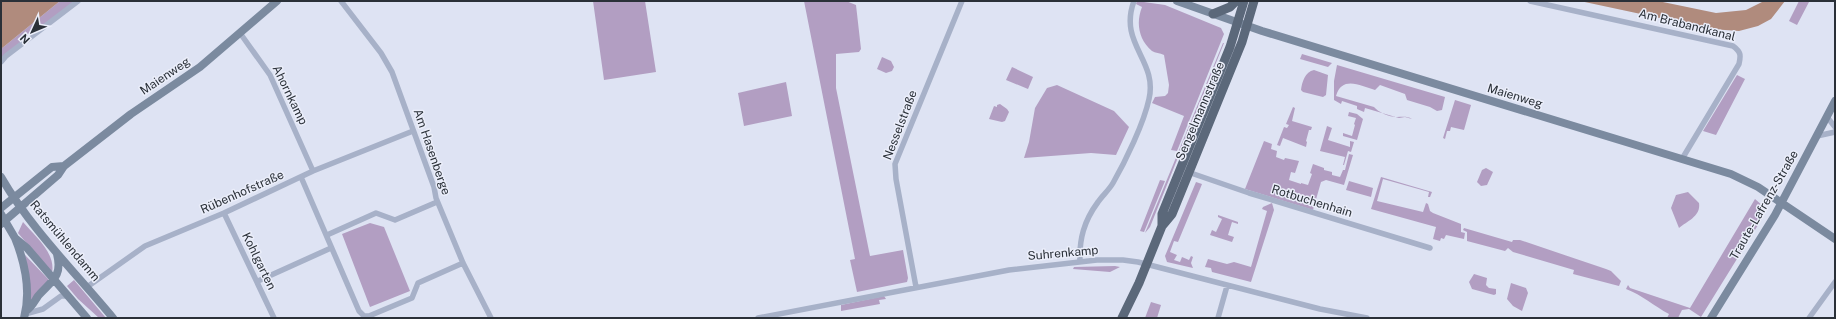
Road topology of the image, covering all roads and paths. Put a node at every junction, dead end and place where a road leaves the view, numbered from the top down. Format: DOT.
graph roads {
  1 [pos="78,1"];
  2 [pos="277,1"];
  3 [pos="341,1"];
  4 [pos="962,1"];
  5 [pos="1134,1"];
  6 [pos="1177,1"];
  7 [pos="1236,1"];
  8 [pos="1244,1"];
  9 [pos="1254,1"];
  10 [pos="1530,1"];
  11 [pos="1213,14"];
  12 [pos="1242,25"];
  13 [pos="240,33"];
  14 [pos="1,62"];
  15 [pos="1835,101"];
  16 [pos="1827,117"];
  17 [pos="1835,127"];
  18 [pos="413,131"];
  19 [pos="1835,132"];
  20 [pos="1817,136"];
  21 [pos="1682,159"];
  22 [pos="64,166"];
  23 [pos="313,171"];
  24 [pos="1188,172"];
  25 [pos="1,177"];
  26 [pos="301,177"];
  27 [pos="14,197"];
  28 [pos="437,202"];
  29 [pos="1781,202"];
  30 [pos="21,207"];
  31 [pos="1,208"];
  32 [pos="224,213"];
  33 [pos="2,219"];
  34 [pos="1162,226"];
  35 [pos="327,235"];
  36 [pos="15,238"];
  37 [pos="1835,239"];
  38 [pos="331,248"];
  39 [pos="1430,248"];
  40 [pos="56,252"];
  41 [pos="1080,262"];
  42 [pos="463,263"];
  43 [pos="1146,265"];
  44 [pos="54,280"];
  45 [pos="258,281"];
  46 [pos="1835,282"];
  47 [pos="1227,286"];
  48 [pos="87,287"];
  49 [pos="916,287"];
  50 [pos="68,296"];
  51 [pos="25,314"];
  52 [pos="1354,316"];
  53 [pos="88,318"];
  54 [pos="113,318"];
  55 [pos="274,318"];
  56 [pos="491,318"];
  57 [pos="758,318"];
  58 [pos="1122,318"];
  59 [pos="1218,318"];
  60 [pos="1367,318"];
  61 [pos="1711,318"];
  62 [pos="1809,318"];
  1 -- 14 [label="street"];
  2 -- 13 [label="street, Maienweg"];
  3 -- 18 [label="street, Am Hasenberge"];
  4 -- 49 [label="street, Nesselstraße"];
  5 -- 41 [label="street"];
  6 -- 11 [label="street, Maienweg"];
  7 -- 11 [label="main road"];
  8 -- 12 [label="main road, Sengelmannstraße"];
  9 -- 12 [label="main road, Sengelmannstraße"];
  10 -- 21 [label="street, Am Brabandkanal"];
  11 -- 12 [label="street, Maienweg"];
  12 -- 21 [label="street, Maienweg"];
  12 -- 24 [label="main road, Sengelmannstraße"];
  12 -- 34 [label="main road, Sengelmannstraße"];
  13 -- 22 [label="street, Maienweg"];
  13 -- 23 [label="street, Ahornkamp"];
  15 -- 16 [label="street, Traute-Lafrenz-Straße"];
  16 -- 17 [label="street"];
  16 -- 20 [label="street, Traute-Lafrenz-Straße"];
  18 -- 23 [label="street, Rübenhofstraße"];
  18 -- 28 [label="street, Am Hasenberge"];
  19 -- 20 [label="street"];
  20 -- 29 [label="street, Traute-Lafrenz-Straße"];
  21 -- 29 [label="street, Maienweg"];
  22 -- 27 [label="street, Maienweg"];
  22 -- 30 [label="street, Maienweg"];
  23 -- 26 [label="street, Rübenhofstraße"];
  24 -- 34 [label="main road, Sengelmannstraße"];
  24 -- 39 [label="street, Rotbuchenhain"];
  25 -- 27 [label="street, Ratsmühlendamm"];
  26 -- 32 [label="street, Rübenhofstraße"];
  26 -- 35 [label="street"];
  27 -- 30 [label="street, Ratsmühlendamm"];
  27 -- 31 [label="street, Maienweg"];
  28 -- 35 [label="street"];
  28 -- 42 [label="street, Am Hasenberge"];
  29 -- 37 [label="street, Maienweg"];
  29 -- 61 [label="street, Traute-Lafrenz-Straße"];
  30 -- 33 [label="street, Maienweg"];
  30 -- 40 [label="street, Ratsmühlendamm"];
  32 -- 45 [label="street, Kohlgarten"];
  32 -- 48 [label="street, Rübenhofstraße"];
  33 -- 36 [label="street"];
  34 -- 43 [label="main road, Sengelmannstraße"];
  35 -- 38 [label="street"];
  36 -- 44 [label="street"];
  36 -- 51 [label="street"];
  38 -- 42 [label="street"];
  38 -- 45 [label="street"];
  40 -- 44 [label="street"];
  40 -- 48 [label="street, Ratsmühlendamm"];
  41 -- 43 [label="street, Suhrenkamp"];
  41 -- 49 [label="street, Suhrenkamp"];
  42 -- 56 [label="street, Am Hasenberge"];
  43 -- 47 [label="street, Suhrenkamp"];
  43 -- 58 [label="main road, Sengelmannstraße"];
  44 -- 50 [label="street"];
  44 -- 51 [label="street"];
  45 -- 55 [label="street, Kohlgarten"];
  46 -- 62 [label="street"];
  47 -- 52 [label="street, Suhrenkamp"];
  47 -- 59 [label="street"];
  48 -- 54 [label="street, Ratsmühlendamm"];
  49 -- 57 [label="street, Suhrenkamp"];
  50 -- 51 [label="street"];
  50 -- 53 [label="street"];
  52 -- 60 [label="street, Suhrenkamp"];
}
